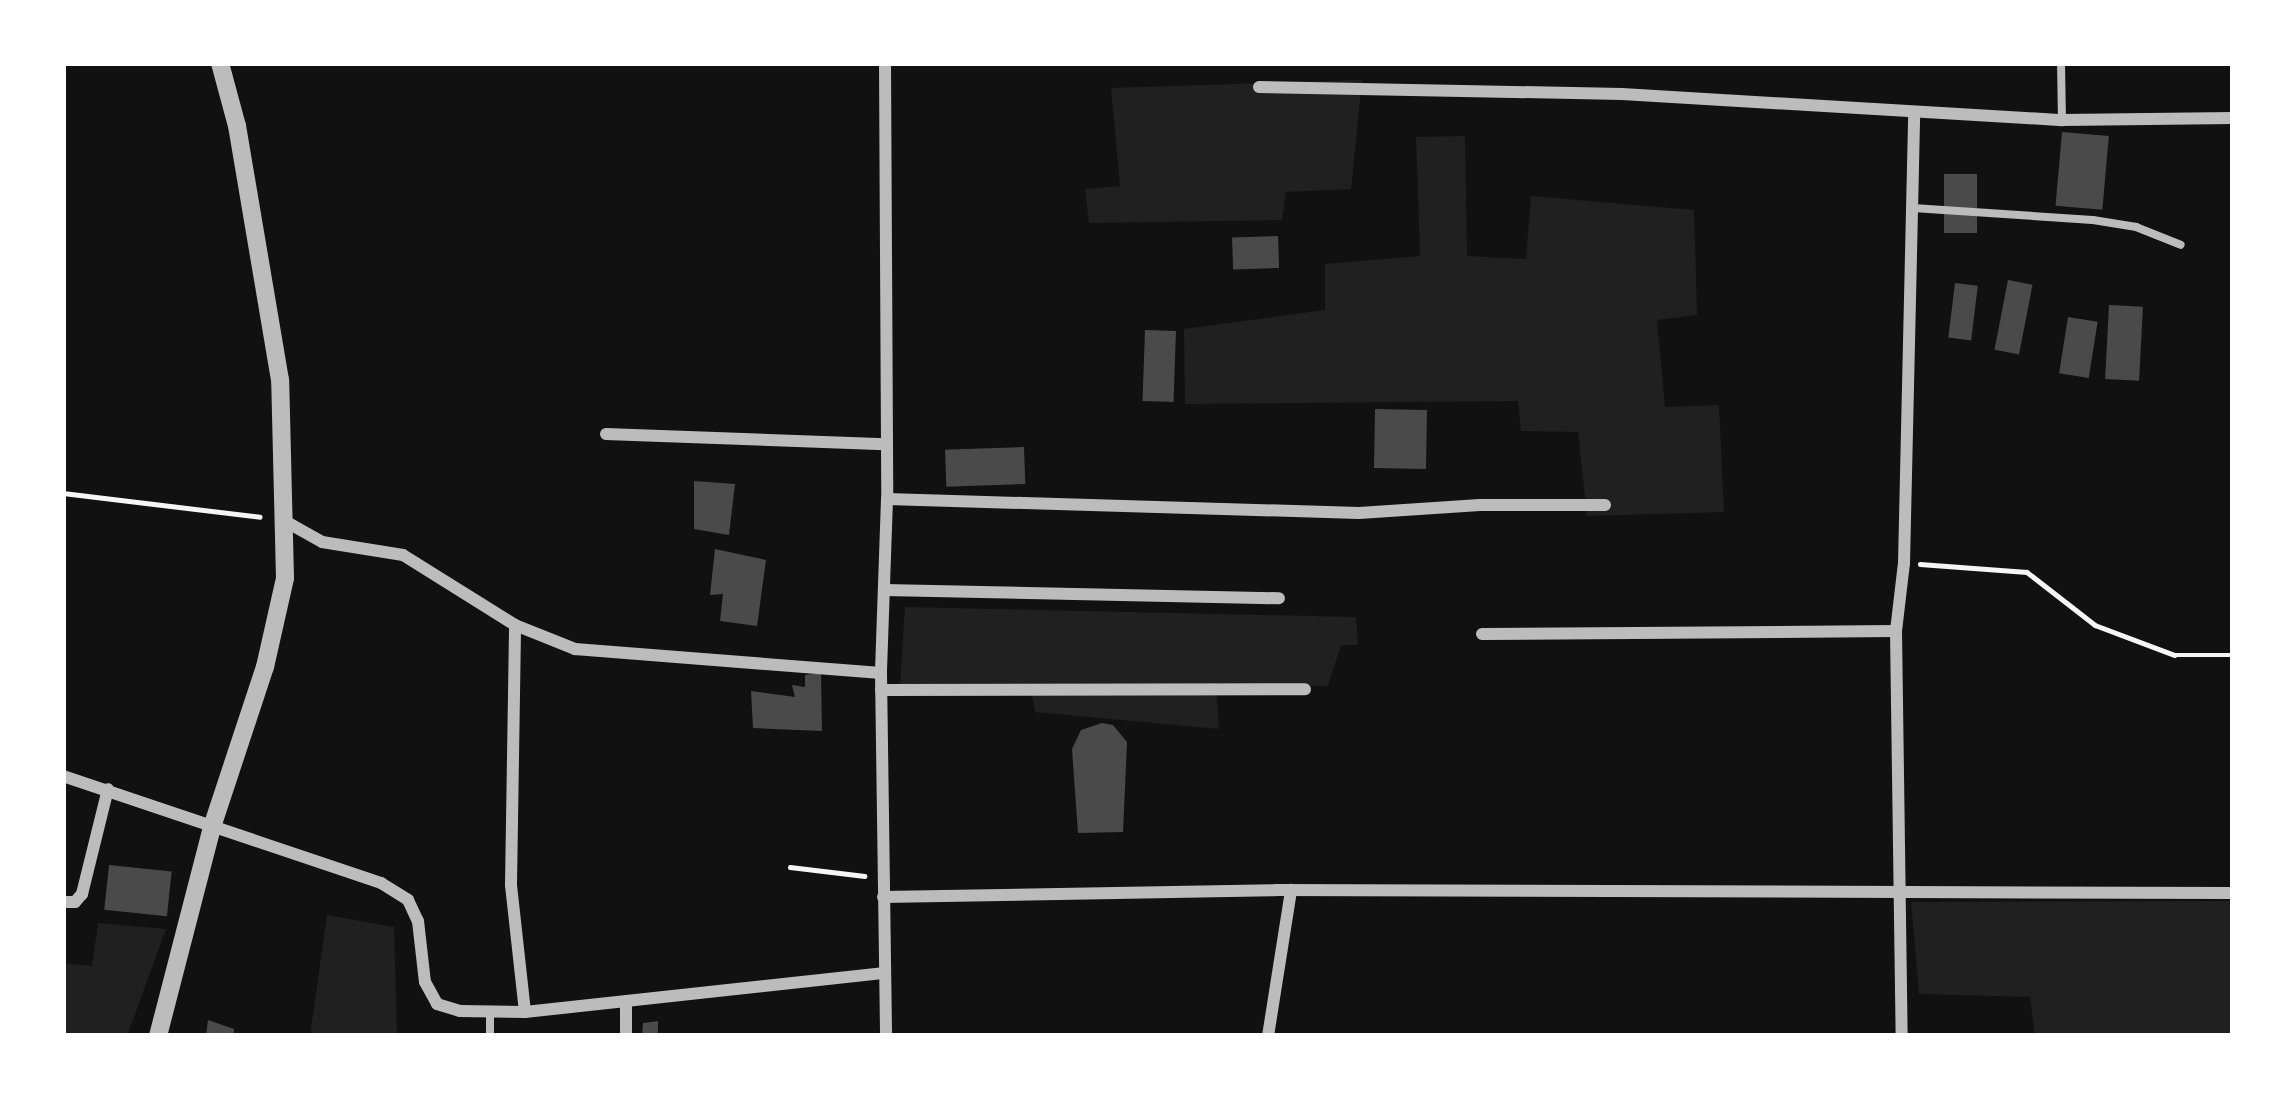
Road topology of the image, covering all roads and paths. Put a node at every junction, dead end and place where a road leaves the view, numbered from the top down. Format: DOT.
graph roads {
  1 [pos="220,63"];
  2 [pos="885,63"];
  3 [pos="2061,63"];
  4 [pos="1259,87"];
  5 [pos="1914,114"];
  6 [pos="2233,118"];
  7 [pos="2062,120"];
  8 [pos="1911,208"];
  9 [pos="2181,245"];
  10 [pos="607,434"];
  11 [pos="885,444"];
  12 [pos="63,493"];
  13 [pos="886,500"];
  14 [pos="1605,505"];
  15 [pos="283,520"];
  16 [pos="1904,563"];
  17 [pos="884,590"];
  18 [pos="1279,598"];
  19 [pos="515,625"];
  20 [pos="1896,631"];
  21 [pos="1482,634"];
  22 [pos="2233,655"];
  23 [pos="881,673"];
  24 [pos="1305,689"];
  25 [pos="881,691"];
  26 [pos="63,776"];
  27 [pos="108,789"];
  28 [pos="212,827"];
  29 [pos="790,867"];
  30 [pos="882,878"];
  31 [pos="1291,890"];
  32 [pos="1897,893"];
  33 [pos="2233,893"];
  34 [pos="883,897"];
  35 [pos="63,902"];
  36 [pos="885,973"];
  37 [pos="626,1000"];
  38 [pos="490,1011"];
  39 [pos="525,1012"];
  40 [pos="158,1036"];
  41 [pos="490,1036"];
  42 [pos="626,1036"];
  43 [pos="886,1036"];
  44 [pos="1268,1036"];
  45 [pos="1902,1036"];
  1 -- 15 [label="street"];
  2 -- 11 [label="street"];
  3 -- 7 [label="lane"];
  4 -- 5 [label="street"];
  5 -- 7 [label="street"];
  5 -- 8 [label="street"];
  6 -- 7 [label="street"];
  8 -- 9 [label="lane"];
  8 -- 16 [label="street"];
  10 -- 11 [label="street"];
  11 -- 13 [label="street"];
  12 -- 15 [label="path"];
  13 -- 14 [label="street"];
  13 -- 17 [label="street"];
  15 -- 19 [label="street"];
  15 -- 28 [label="street"];
  16 -- 20 [label="street"];
  16 -- 22 [label="path"];
  17 -- 18 [label="street"];
  17 -- 23 [label="street"];
  19 -- 23 [label="street"];
  19 -- 39 [label="street"];
  20 -- 21 [label="street"];
  20 -- 32 [label="street"];
  23 -- 25 [label="street"];
  24 -- 25 [label="street"];
  25 -- 30 [label="street"];
  26 -- 27 [label="street"];
  27 -- 28 [label="street"];
  27 -- 35 [label="street"];
  28 -- 38 [label="street"];
  28 -- 40 [label="street"];
  29 -- 30 [label="path"];
  30 -- 34 [label="street"];
  31 -- 32 [label="street"];
  31 -- 34 [label="street"];
  31 -- 44 [label="street"];
  32 -- 33 [label="street"];
  32 -- 45 [label="street"];
  34 -- 36 [label="street"];
  36 -- 37 [label="street"];
  36 -- 43 [label="street"];
  37 -- 39 [label="street"];
  37 -- 42 [label="street"];
  38 -- 39 [label="street"];
  38 -- 41 [label="lane"];
}
